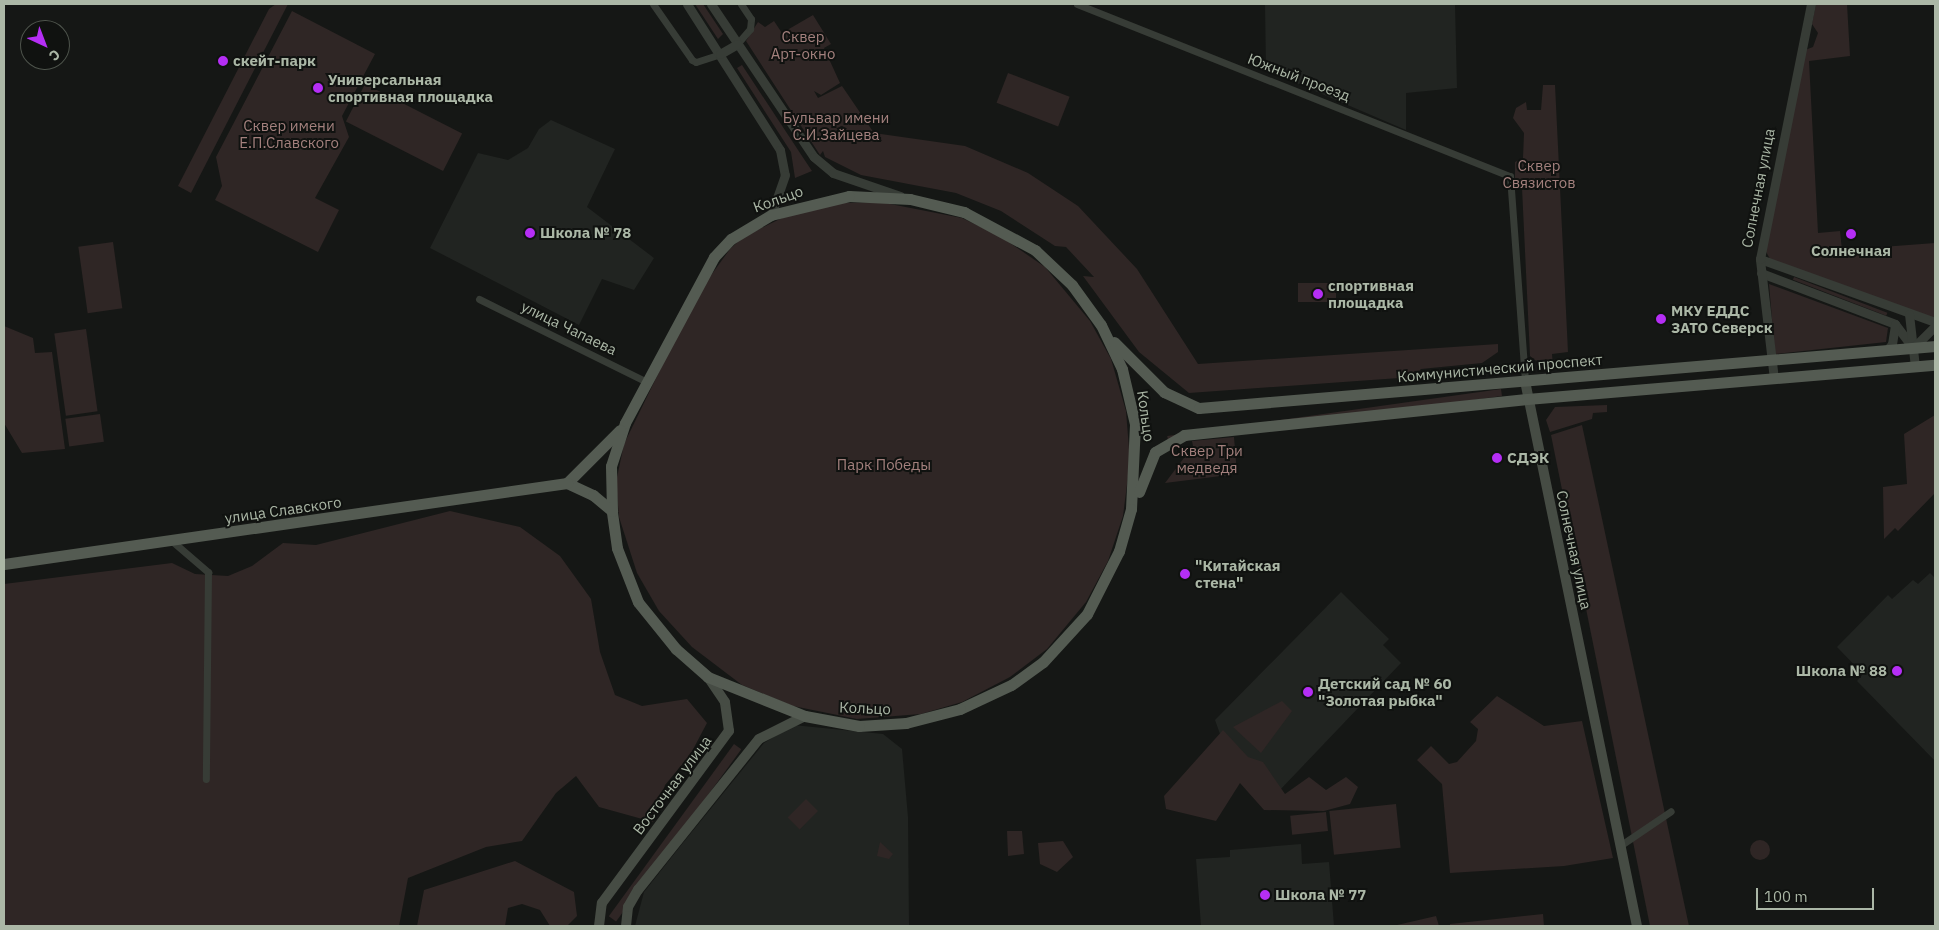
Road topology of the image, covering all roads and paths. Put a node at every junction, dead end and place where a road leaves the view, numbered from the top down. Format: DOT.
graph roads {
  1 [pos="653,4"];
  2 [pos="687,4"];
  3 [pos="711,4"];
  4 [pos="741,4"];
  5 [pos="1077,4"];
  6 [pos="1811,4"];
  7 [pos="737,44"];
  8 [pos="720,54"];
  9 [pos="1510,176"];
  10 [pos="910,199"];
  11 [pos="771,215"];
  12 [pos="1760,260"];
  13 [pos="1761,273"];
  14 [pos="479,299"];
  15 [pos="1909,314"];
  16 [pos="1895,324"];
  17 [pos="1935,324"];
  18 [pos="1101,325"];
  19 [pos="1935,346"];
  20 [pos="1914,348"];
  21 [pos="1886,351"];
  22 [pos="1770,361"];
  23 [pos="1935,365"];
  24 [pos="1915,367"];
  25 [pos="1774,378"];
  26 [pos="1525,381"];
  27 [pos="647,382"];
  28 [pos="1526,399"];
  29 [pos="625,423"];
  30 [pos="567,483"];
  31 [pos="1132,510"];
  32 [pos="612,511"];
  33 [pos="172,541"];
  34 [pos="4,564"];
  35 [pos="708,676"];
  36 [pos="805,716"];
  37 [pos="206,779"];
  38 [pos="1671,810"];
  39 [pos="1621,845"];
  40 [pos="599,926"];
  41 [pos="626,926"];
  42 [pos="1637,926"];
  1 -- 8 [label="street"];
  2 -- 8 [label="street"];
  3 -- 7 [label="street"];
  4 -- 7 [label="street"];
  5 -- 9 [label="street, Южный проезд"];
  6 -- 12 [label="street, Солнечная улица"];
  7 -- 8 [label="street"];
  7 -- 10 [label="street"];
  8 -- 11 [label="street"];
  9 -- 26 [label="street, Солнечная улица"];
  10 -- 11 [label="main road, Кольцо"];
  10 -- 18 [label="main road, Кольцо"];
  11 -- 27 [label="main road, Кольцо"];
  12 -- 13 [label="street, Солнечная улица"];
  12 -- 15 [label="street"];
  13 -- 16 [label="street"];
  13 -- 22 [label="street, Солнечная улица"];
  14 -- 27 [label="street, улица Чапаева"];
  15 -- 17 [label="street"];
  15 -- 20 [label="street"];
  16 -- 20 [label="street"];
  16 -- 21 [label="street"];
  17 -- 20 [label="street"];
  18 -- 26 [label="main road, Коммунистический проспект"];
  18 -- 31 [label="main road, Кольцо"];
  19 -- 20 [label="main road, Коммунистический проспект"];
  20 -- 21 [label="main road, Коммунистический проспект"];
  20 -- 24 [label="street"];
  21 -- 22 [label="main road, Коммунистический проспект"];
  22 -- 25 [label="street, Солнечная улица"];
  22 -- 26 [label="main road, Коммунистический проспект"];
  23 -- 24 [label="main road"];
  24 -- 25 [label="main road"];
  25 -- 28 [label="main road"];
  26 -- 28 [label="main road, Солнечная улица"];
  27 -- 29 [label="main road, Кольцо"];
  28 -- 31 [label="main road"];
  28 -- 39 [label="main road, Солнечная улица"];
  29 -- 30 [label="main road"];
  29 -- 32 [label="main road, Кольцо"];
  30 -- 32 [label="main road"];
  30 -- 33 [label="main road, улица Славского"];
  31 -- 36 [label="main road, Кольцо"];
  32 -- 35 [label="main road, Кольцо"];
  33 -- 34 [label="main road, улица Славского"];
  33 -- 37 [label="street"];
  35 -- 36 [label="main road, Кольцо"];
  35 -- 40 [label="main road, Восточная улица"];
  36 -- 41 [label="main road"];
  38 -- 39 [label="street"];
  39 -- 42 [label="main road, Солнечная улица"];
}
